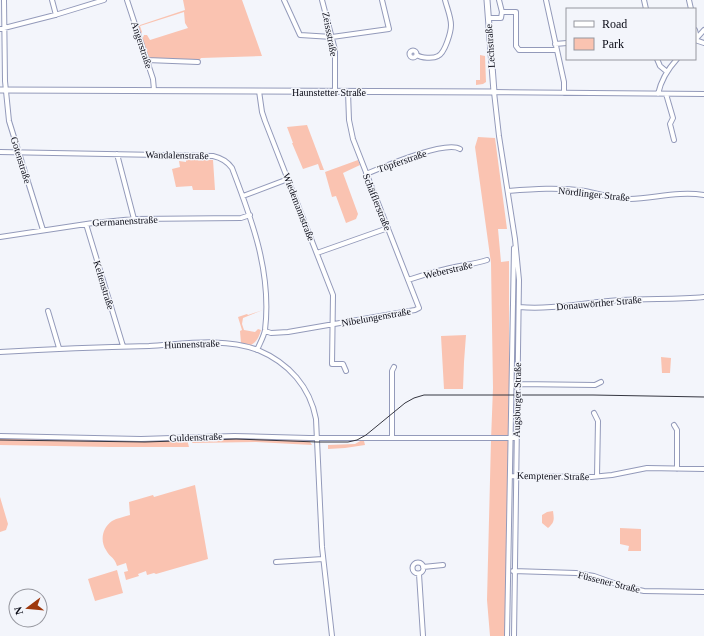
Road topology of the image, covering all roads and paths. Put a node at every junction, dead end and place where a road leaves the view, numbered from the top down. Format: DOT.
graph roads {
  1 [pos="4,0"];
  2 [pos="52,0"];
  3 [pos="104,0"];
  4 [pos="127,0"];
  5 [pos="284,0"];
  6 [pos="322,0"];
  7 [pos="382,0"];
  8 [pos="446,0"];
  9 [pos="487,0"];
  10 [pos="499,0"];
  11 [pos="547,0"];
  12 [pos="552,0"];
  13 [pos="91,2"];
  14 [pos="502,12"];
  15 [pos="56,15"];
  16 [pos="488,18"];
  17 [pos="0,29"];
  18 [pos="5,29"];
  19 [pos="704,30"];
  20 [pos="332,37"];
  21 [pos="696,39"];
  22 [pos="704,42"];
  23 [pos="566,43"];
  24 [pos="555,44"];
  25 [pos="557,50"];
  26 [pos="417,55"];
  27 [pos="147,60"];
  28 [pos="657,60"];
  29 [pos="676,60"];
  30 [pos="198,62"];
  31 [pos="666,71"];
  32 [pos="0,90"];
  33 [pos="6,90"];
  34 [pos="154,90"];
  35 [pos="259,91"];
  36 [pos="335,92"];
  37 [pos="348,92"];
  38 [pos="494,92"];
  39 [pos="564,93"];
  40 [pos="658,94"];
  41 [pos="666,94"];
  42 [pos="704,94"];
  43 [pos="674,140"];
  44 [pos="460,149"];
  45 [pos="0,152"];
  46 [pos="19,152"];
  47 [pos="117,154"];
  48 [pos="366,174"];
  49 [pos="288,179"];
  50 [pos="508,192"];
  51 [pos="704,195"];
  52 [pos="243,196"];
  53 [pos="250,215"];
  54 [pos="134,219"];
  55 [pos="86,224"];
  56 [pos="388,228"];
  57 [pos="513,229"];
  58 [pos="43,230"];
  59 [pos="0,237"];
  60 [pos="316,253"];
  61 [pos="487,260"];
  62 [pos="408,280"];
  63 [pos="704,297"];
  64 [pos="519,307"];
  65 [pos="419,308"];
  66 [pos="48,311"];
  67 [pos="332,325"];
  68 [pos="265,331"];
  69 [pos="123,346"];
  70 [pos="59,348"];
  71 [pos="257,350"];
  72 [pos="0,352"];
  73 [pos="394,367"];
  74 [pos="346,371"];
  75 [pos="601,382"];
  76 [pos="518,384"];
  77 [pos="594,413"];
  78 [pos="674,425"];
  79 [pos="0,436"];
  80 [pos="392,437"];
  81 [pos="317,438"];
  82 [pos="510,438"];
  83 [pos="517,438"];
  84 [pos="677,469"];
  85 [pos="704,469"];
  86 [pos="510,476"];
  87 [pos="516,476"];
  88 [pos="597,476"];
  89 [pos="323,559"];
  90 [pos="276,562"];
  91 [pos="443,565"];
  92 [pos="423,568"];
  93 [pos="508,571"];
  94 [pos="515,571"];
  95 [pos="418,574"];
  96 [pos="704,592"];
  97 [pos="332,636"];
  98 [pos="423,636"];
  99 [pos="507,636"];
  100 [pos="514,636"];
  1 -- 18 [label="street, Gotenstraße"];
  2 -- 15 [label="street"];
  3 -- 13 [label="street"];
  4 -- 27 [label="street, Angerstraße"];
  5 -- 20 [label="street"];
  6 -- 20 [label="street, Zeissstraße"];
  7 -- 20 [label="street"];
  8 -- 26 [label="street"];
  9 -- 16 [label="main road, Lechstraße"];
  10 -- 14 [label="street"];
  11 -- 12 [label="street"];
  11 -- 24 [label="street"];
  13 -- 15 [label="street"];
  14 -- 16 [label="street"];
  14 -- 25 [label="street"];
  15 -- 18 [label="street"];
  16 -- 38 [label="main road, Lechstraße"];
  17 -- 18 [label="street"];
  18 -- 33 [label="street, Gotenstraße"];
  19 -- 21 [label="street"];
  20 -- 36 [label="street, Zeissstraße"];
  21 -- 22 [label="street"];
  23 -- 24 [label="street"];
  24 -- 25 [label="street"];
  25 -- 39 [label="street"];
  27 -- 30 [label="street"];
  27 -- 34 [label="street, Angerstraße"];
  28 -- 31 [label="street"];
  29 -- 31 [label="street"];
  31 -- 40 [label="street"];
  32 -- 33 [label="main road, Haunstetter Straße"];
  33 -- 34 [label="main road, Haunstetter Straße"];
  33 -- 46 [label="street, Gotenstraße"];
  34 -- 35 [label="main road, Haunstetter Straße"];
  35 -- 36 [label="main road, Haunstetter Straße"];
  35 -- 49 [label="street, Wiedemannstraße"];
  36 -- 37 [label="main road, Haunstetter Straße"];
  37 -- 38 [label="main road, Haunstetter Straße"];
  37 -- 48 [label="street, Schäfflerstraße"];
  38 -- 39 [label="street, Haunstetter Straße"];
  38 -- 50 [label="street, Augsburger Straße"];
  39 -- 40 [label="street, Haunstetter Straße"];
  40 -- 41 [label="street, Haunstetter Straße"];
  41 -- 42 [label="street, Haunstetter Straße"];
  41 -- 43 [label="street"];
  44 -- 48 [label="street, Töpferstraße"];
  45 -- 46 [label="street, Wandalenstraße"];
  46 -- 47 [label="street, Wandalenstraße"];
  46 -- 58 [label="street, Gotenstraße"];
  47 -- 52 [label="street, Wandalenstraße"];
  47 -- 54 [label="street"];
  48 -- 56 [label="street, Schäfflerstraße"];
  49 -- 52 [label="street"];
  49 -- 60 [label="street, Wiedemannstraße"];
  50 -- 51 [label="street, Nördlinger Straße"];
  50 -- 57 [label="street, Augsburger Straße"];
  52 -- 53 [label="street, Wandalenstraße"];
  53 -- 54 [label="street, Germanenstraße"];
  53 -- 68 [label="street, Wandalenstraße"];
  54 -- 55 [label="street, Germanenstraße"];
  55 -- 58 [label="street, Germanenstraße"];
  55 -- 69 [label="street, Keltenstraße"];
  56 -- 60 [label="street"];
  56 -- 62 [label="street, Schäfflerstraße"];
  57 -- 64 [label="street, Augsburger Straße"];
  57 -- 82 [label="street, Augsburger Straße"];
  58 -- 59 [label="street, Germanenstraße"];
  60 -- 67 [label="street, Wiedemannstraße"];
  61 -- 62 [label="street, Weberstraße"];
  62 -- 65 [label="street, Schäfflerstraße"];
  63 -- 64 [label="street, Donauwörther Straße"];
  64 -- 76 [label="street, Augsburger Straße"];
  65 -- 67 [label="street, Nibelungenstraße"];
  66 -- 70 [label="street"];
  67 -- 68 [label="street, Nibelungenstraße"];
  67 -- 74 [label="street, Nibelungenstraße"];
  68 -- 71 [label="street, Wandalenstraße"];
  69 -- 70 [label="street, Hunnenstraße"];
  69 -- 71 [label="street, Hunnenstraße"];
  70 -- 72 [label="street, Hunnenstraße"];
  71 -- 81 [label="street, Hunnenstraße"];
  73 -- 80 [label="street"];
  75 -- 76 [label="street"];
  76 -- 83 [label="street, Augsburger Straße"];
  77 -- 88 [label="street, Kemptener Straße"];
  78 -- 84 [label="street"];
  79 -- 81 [label="street, Guldenstraße"];
  80 -- 81 [label="street, Guldenstraße"];
  80 -- 82 [label="street, Guldenstraße"];
  81 -- 89 [label="street, Hunnenstraße"];
  82 -- 83 [label="street, Guldenstraße"];
  82 -- 86 [label="street, Augsburger Straße"];
  83 -- 87 [label="street, Augsburger Straße"];
  84 -- 85 [label="street, Kemptener Straße"];
  84 -- 88 [label="street, Kemptener Straße"];
  86 -- 87 [label="street, Kemptener Straße"];
  86 -- 93 [label="street, Augsburger Straße"];
  87 -- 88 [label="street, Kemptener Straße"];
  87 -- 94 [label="street, Augsburger Straße"];
  89 -- 90 [label="street"];
  89 -- 97 [label="street, Hunnenstraße"];
  91 -- 92 [label="street"];
  92 -- 95 [label="street"];
  92 -- 95 [label="street"];
  93 -- 94 [label="street"];
  93 -- 99 [label="street, Augsburger Straße"];
  94 -- 96 [label="street, Füssener Straße"];
  94 -- 100 [label="street, Augsburger Straße"];
  95 -- 98 [label="street"];
}
